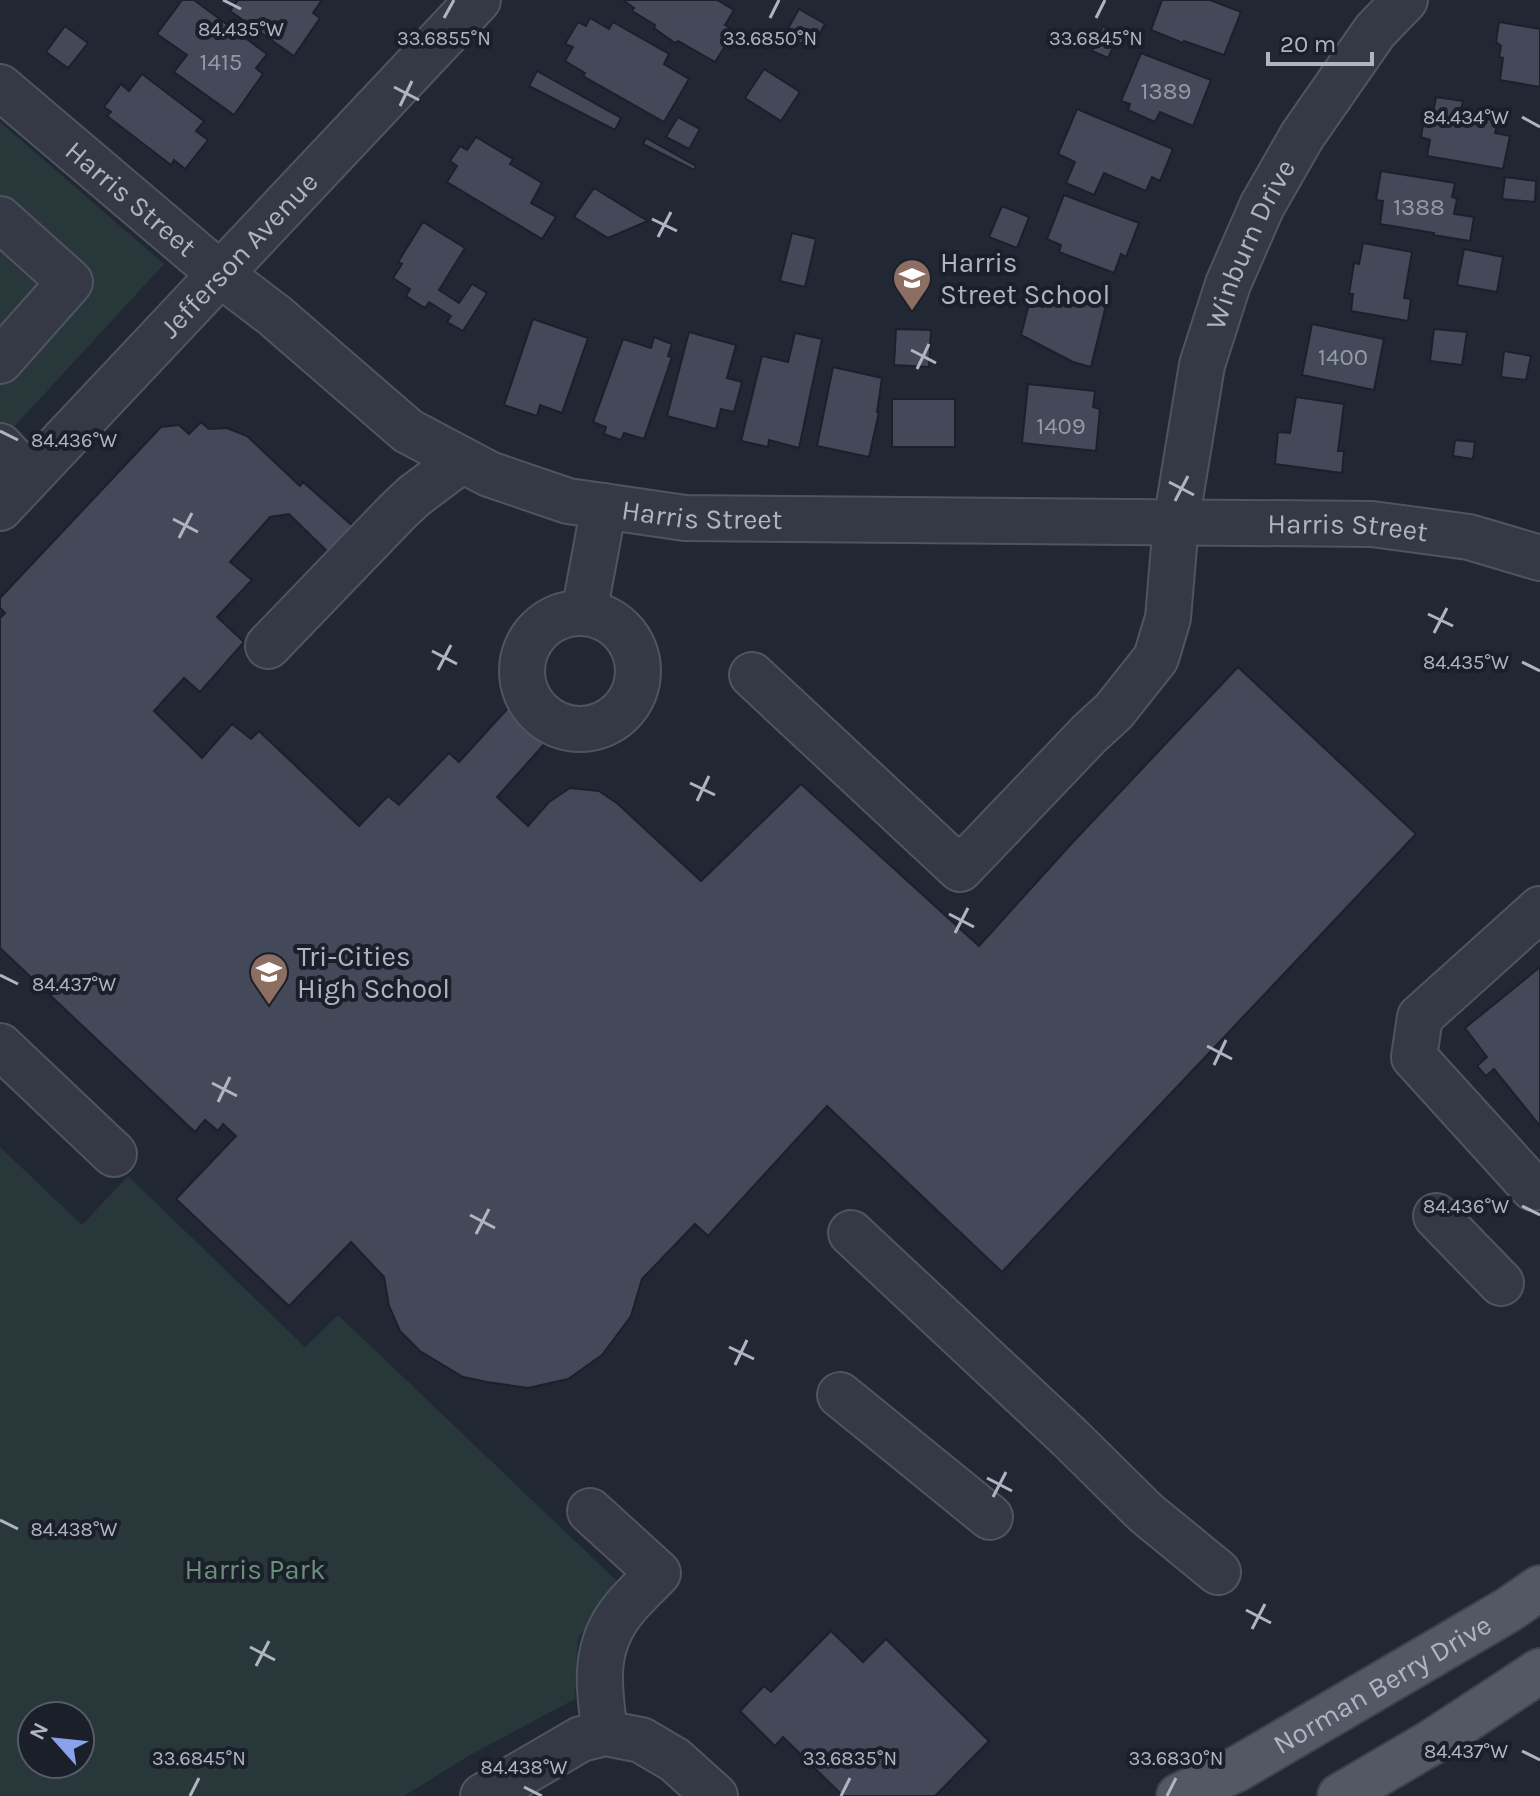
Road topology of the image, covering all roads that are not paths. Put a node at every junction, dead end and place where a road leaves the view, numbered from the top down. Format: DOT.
graph roads {
  1 [pos="478,0"];
  2 [pos="1405,0"];
  3 [pos="0,87"];
  4 [pos="0,219"];
  5 [pos="220,274"];
  6 [pos="5,347"];
  7 [pos="0,446"];
  8 [pos="462,460"];
  9 [pos="15,493"];
  10 [pos="604,506"];
  11 [pos="1176,523"];
  12 [pos="1540,558"];
  13 [pos="584,613"];
  14 [pos="268,646"];
  15 [pos="752,675"];
  16 [pos="1540,909"];
  17 [pos="0,1046"];
  18 [pos="114,1154"];
  19 [pos="1533,1188"];
  20 [pos="1436,1216"];
  21 [pos="851,1233"];
  22 [pos="1501,1283"];
  23 [pos="840,1395"];
  24 [pos="590,1511"];
  25 [pos="990,1517"];
  26 [pos="1218,1572"];
  27 [pos="1540,1588"];
  28 [pos="1540,1671"];
  29 [pos="605,1733"];
  30 [pos="699,1790"];
  31 [pos="483,1796"];
  32 [pos="1179,1796"];
  33 [pos="1340,1796"];
  1 -- 5 [label="street, Jefferson Avenue"];
  2 -- 11 [label="street, Winburn Drive"];
  3 -- 5 [label="street, Harris Street"];
  4 -- 6 [label="street"];
  5 -- 8 [label="street, Harris Street"];
  5 -- 9 [label="street, Jefferson Avenue"];
  7 -- 9 [label="street"];
  8 -- 10 [label="street, Harris Street"];
  8 -- 14 [label="street"];
  10 -- 11 [label="street, Harris Street"];
  10 -- 13 [label="street"];
  11 -- 12 [label="street, Harris Street"];
  11 -- 15 [label="street, Winburn Drive"];
  13 -- 13 [label="street"];
  16 -- 19 [label="street"];
  17 -- 18 [label="street"];
  20 -- 22 [label="street"];
  21 -- 26 [label="street"];
  23 -- 25 [label="street"];
  24 -- 29 [label="street"];
  27 -- 32 [label="main road, Norman Berry Drive"];
  28 -- 33 [label="main road"];
  29 -- 30 [label="street"];
  29 -- 31 [label="street"];
}
